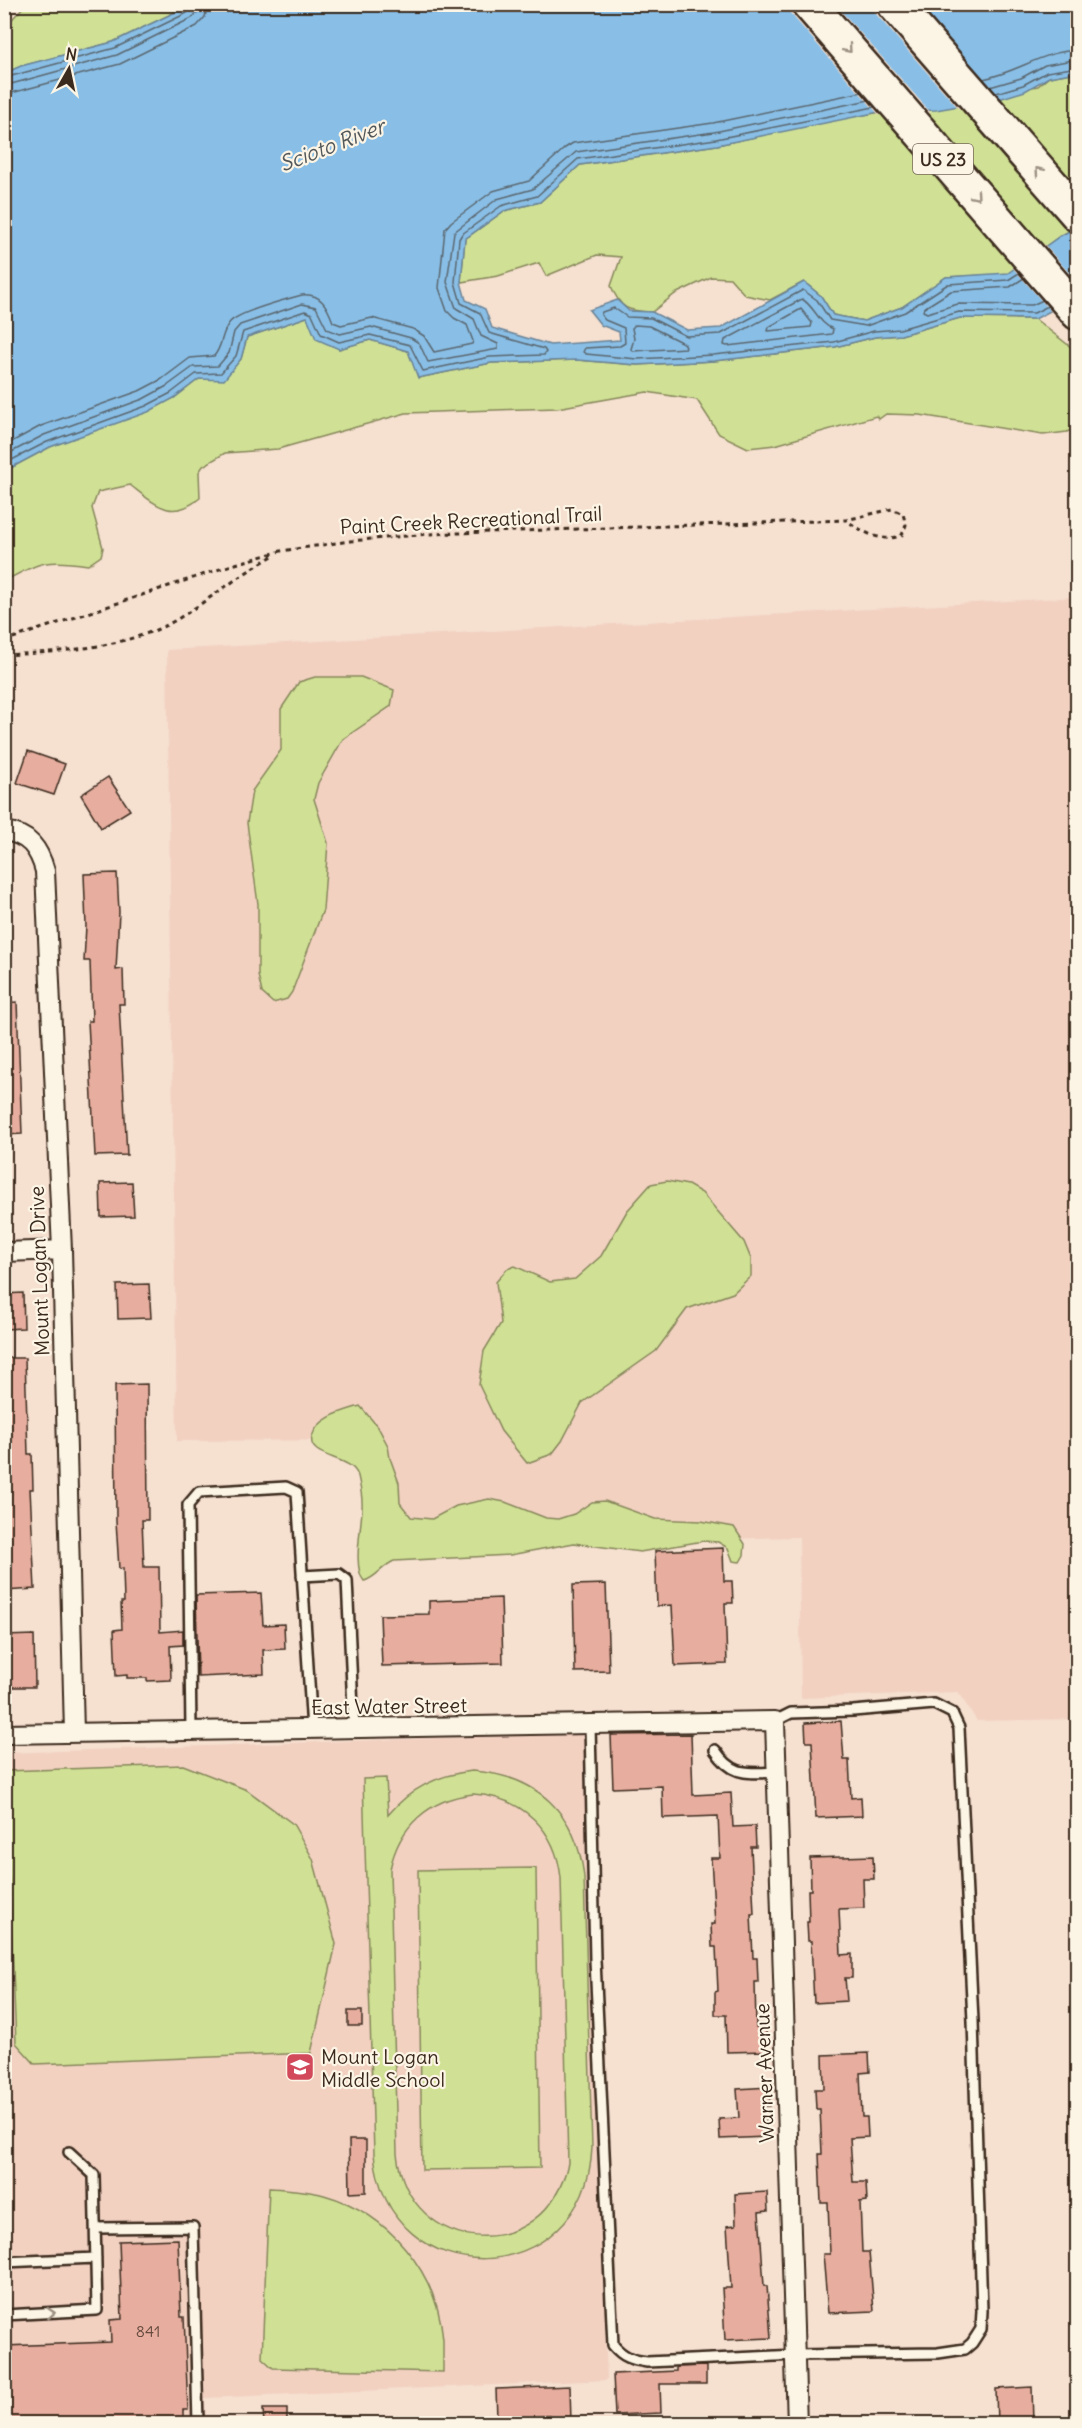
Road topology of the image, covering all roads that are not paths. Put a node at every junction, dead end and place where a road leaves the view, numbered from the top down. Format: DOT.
graph roads {
  1 [pos="810,4"];
  2 [pos="894,4"];
  3 [pos="1077,215"];
  4 [pos="1077,313"];
  5 [pos="4,831"];
  6 [pos="62,1250"];
  7 [pos="4,1252"];
  8 [pos="302,1576"];
  9 [pos="775,1721"];
  10 [pos="590,1724"];
  11 [pos="354,1729"];
  12 [pos="191,1730"];
  13 [pos="312,1730"];
  14 [pos="74,1733"];
  15 [pos="4,1734"];
  16 [pos="715,1750"];
  17 [pos="777,1772"];
  18 [pos="69,2152"];
  19 [pos="96,2228"];
  20 [pos="96,2258"];
  21 [pos="4,2262"];
  22 [pos="4,2315"];
  23 [pos="796,2355"];
  24 [pos="198,2424"];
  25 [pos="797,2424"];
  1 -- 4 [label="highway, US 23, one-way"];
  3 -- 2 [label="highway, one-way"];
  5 -- 6 [label="street, Mount Logan Drive"];
  6 -- 7 [label="street"];
  6 -- 14 [label="street, Mount Logan Drive"];
  8 -- 11 [label="lane"];
  8 -- 12 [label="lane"];
  8 -- 13 [label="lane"];
  9 -- 10 [label="street, East Water Street"];
  9 -- 17 [label="street, Warner Avenue"];
  9 -- 23 [label="lane"];
  10 -- 11 [label="street, East Water Street"];
  10 -- 23 [label="lane"];
  11 -- 13 [label="street, East Water Street"];
  12 -- 13 [label="street, East Water Street"];
  12 -- 14 [label="street, East Water Street"];
  14 -- 15 [label="street, East Water Street"];
  16 -- 17 [label="lane"];
  17 -- 23 [label="street, Warner Avenue"];
  18 -- 19 [label="lane"];
  19 -- 20 [label="lane"];
  19 -- 24 [label="lane"];
  20 -- 21 [label="lane"];
  22 -- 20 [label="lane, one-way"];
  23 -- 25 [label="street, Warner Avenue"];
}
